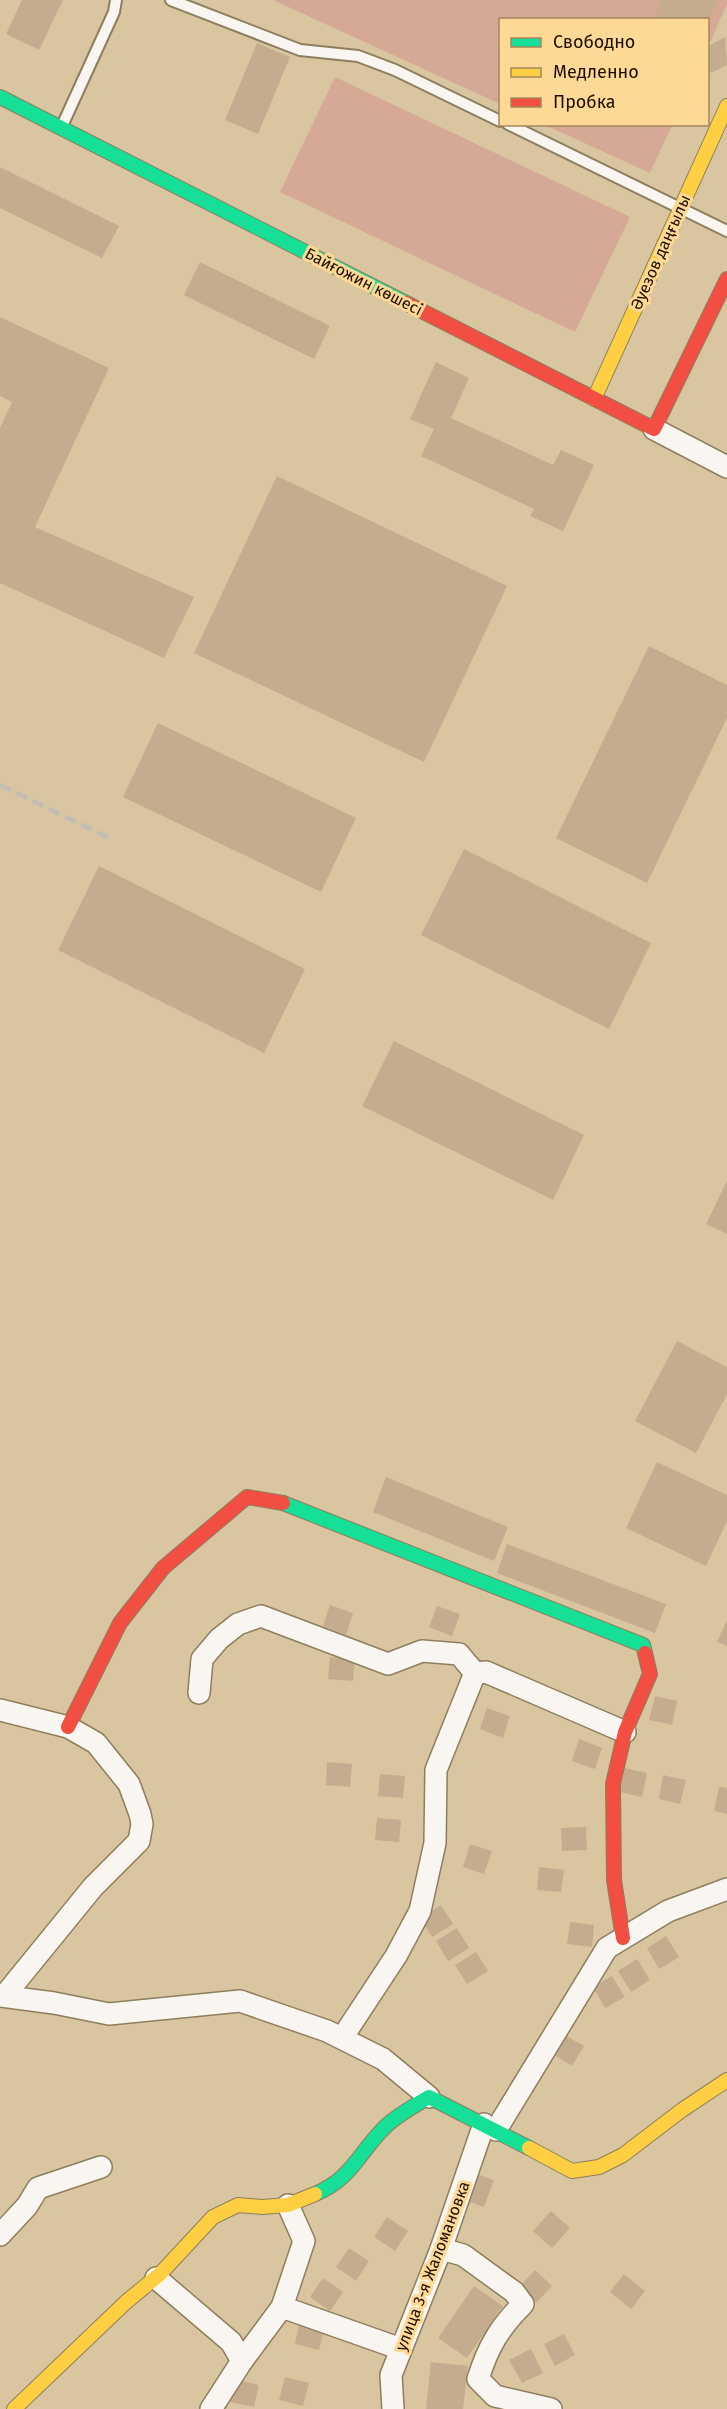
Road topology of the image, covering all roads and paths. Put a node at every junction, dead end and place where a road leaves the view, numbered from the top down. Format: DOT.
graph roads {
  1 [pos="116,0"];
  2 [pos="171,0"];
  3 [pos="0,97"];
  4 [pos="727,106"];
  5 [pos="499,120"];
  6 [pos="62,126"];
  7 [pos="512,126"];
  8 [pos="681,208"];
  9 [pos="727,231"];
  10 [pos="727,279"];
  11 [pos="594,399"];
  12 [pos="654,429"];
  13 [pos="727,467"];
  14 [pos="475,1673"];
  15 [pos="199,1693"];
  16 [pos="0,1710"];
  17 [pos="68,1727"];
  18 [pos="625,1732"];
  19 [pos="727,1889"];
  20 [pos="623,1938"];
  21 [pos="2,1996"];
  22 [pos="342,2038"];
  23 [pos="727,2080"];
  24 [pos="429,2097"];
  25 [pos="490,2127"];
  26 [pos="101,2167"];
  27 [pos="288,2205"];
  28 [pos="0,2235"];
  29 [pos="441,2249"];
  30 [pos="156,2278"];
  31 [pos="282,2307"];
  32 [pos="401,2349"];
  33 [pos="242,2361"];
  34 [pos="14,2409"];
  35 [pos="211,2409"];
  36 [pos="393,2409"];
  37 [pos="551,2409"];
  1 -- 6 [label="lane"];
  2 -- 5 [label="lane"];
  3 -- 6 [label="street, Байғожин көшесі"];
  4 -- 8 [label="street, Әуезов даңғылы"];
  6 -- 11 [label="street, Байғожин көшесі"];
  7 -- 8 [label="lane"];
  8 -- 9 [label="lane"];
  8 -- 11 [label="street, Әуезов даңғылы"];
  10 -- 12 [label="street"];
  11 -- 12 [label="street, Байғожин көшесі"];
  12 -- 13 [label="street, Байғожин көшесі"];
  14 -- 15 [label="street"];
  14 -- 18 [label="street"];
  14 -- 22 [label="street"];
  16 -- 17 [label="street"];
  17 -- 18 [label="street"];
  17 -- 21 [label="street"];
  18 -- 20 [label="street"];
  19 -- 20 [label="street, улица 3-я Жаломановка"];
  20 -- 25 [label="street, улица 3-я Жаломановка"];
  21 -- 22 [label="street"];
  22 -- 24 [label="street"];
  23 -- 25 [label="street"];
  24 -- 25 [label="street"];
  24 -- 27 [label="street"];
  25 -- 29 [label="street, улица 3-я Жаломановка"];
  26 -- 28 [label="street"];
  27 -- 30 [label="street"];
  27 -- 31 [label="street"];
  29 -- 32 [label="street, улица 3-я Жаломановка"];
  29 -- 37 [label="street"];
  30 -- 33 [label="street"];
  30 -- 34 [label="street"];
  31 -- 32 [label="street"];
  31 -- 33 [label="street"];
  32 -- 36 [label="street, улица 3-я Жаломановка"];
  33 -- 35 [label="street"];
}
